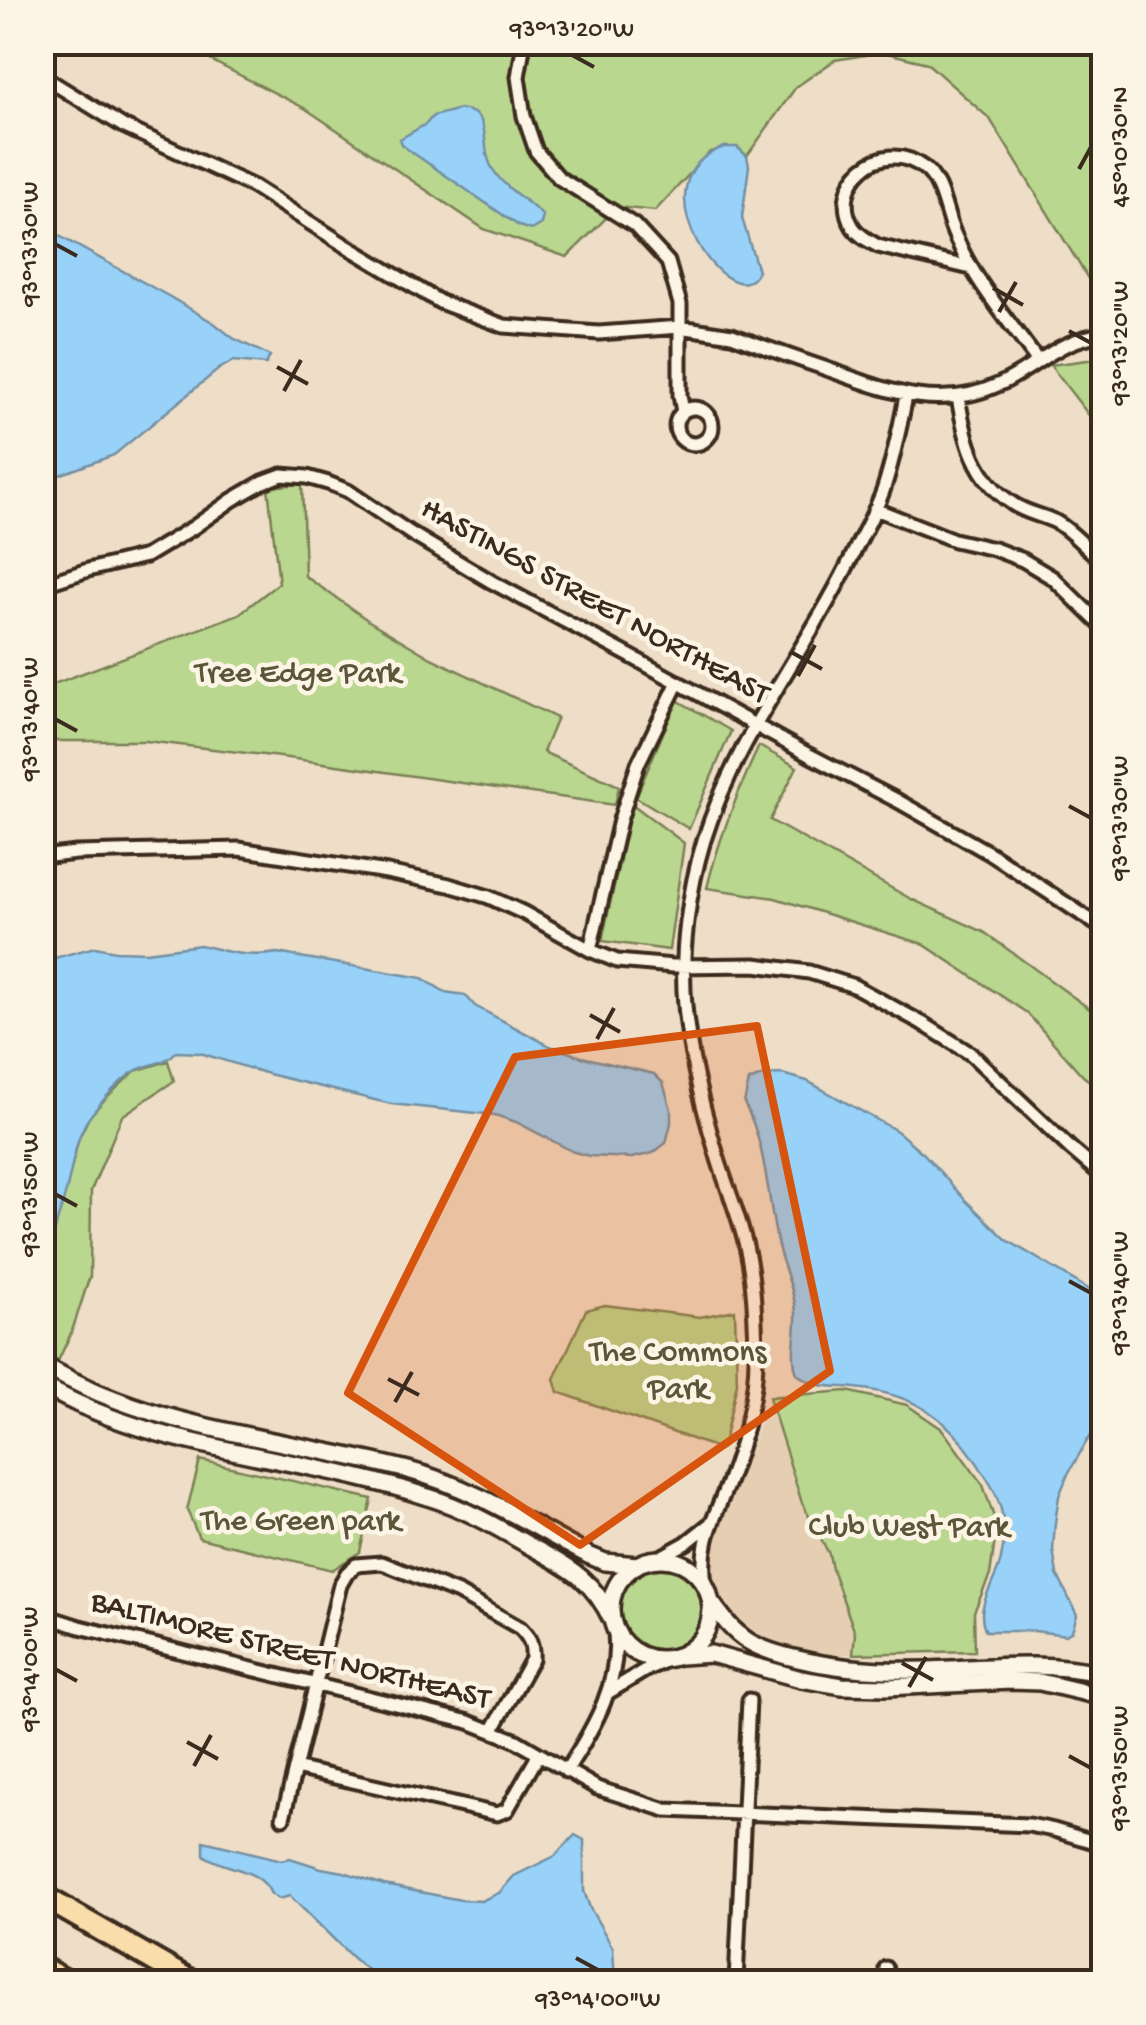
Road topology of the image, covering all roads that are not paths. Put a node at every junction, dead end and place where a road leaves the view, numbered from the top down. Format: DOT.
graph roads {
  1 [pos="524,42"];
  2 [pos="42,76"];
  3 [pos="971,268"];
  4 [pos="680,327"];
  5 [pos="1104,334"];
  6 [pos="1037,360"];
  7 [pos="906,396"];
  8 [pos="958,396"];
  9 [pos="683,412"];
  10 [pos="876,509"];
  11 [pos="1104,562"];
  12 [pos="42,585"];
  13 [pos="1104,628"];
  14 [pos="678,682"];
  15 [pos="755,725"];
  16 [pos="42,857"];
  17 [pos="1104,929"];
  18 [pos="590,950"];
  19 [pos="684,966"];
  20 [pos="1104,1177"];
  21 [pos="42,1364"];
  22 [pos="42,1385"];
  23 [pos="710,1524"];
  24 [pos="657,1559"];
  25 [pos="637,1566"];
  26 [pos="705,1584"];
  27 [pos="711,1602"];
  28 [pos="42,1615"];
  29 [pos="613,1623"];
  30 [pos="675,1657"];
  31 [pos="1104,1674"];
  32 [pos="315,1684"];
  33 [pos="610,1692"];
  34 [pos="1104,1697"];
  35 [pos="749,1700"];
  36 [pos="492,1731"];
  37 [pos="539,1754"];
  38 [pos="295,1768"];
  39 [pos="566,1771"];
  40 [pos="744,1814"];
  41 [pos="284,1818"];
  42 [pos="1104,1845"];
  43 [pos="42,1896"];
  44 [pos="42,1968"];
  45 [pos="886,1968"];
  46 [pos="68,1982"];
  47 [pos="192,1982"];
  48 [pos="736,1982"];
  49 [pos="886,1982"];
  1 -- 4 [label="street"];
  2 -- 4 [label="street"];
  3 -- 3 [label="street"];
  3 -- 6 [label="street"];
  4 -- 7 [label="street"];
  4 -- 9 [label="street"];
  5 -- 6 [label="street"];
  6 -- 8 [label="street"];
  7 -- 8 [label="street"];
  7 -- 10 [label="street"];
  8 -- 11 [label="street"];
  10 -- 13 [label="street"];
  10 -- 15 [label="street"];
  12 -- 14 [label="street, HASTINGS STREET NORTHEAST"];
  14 -- 15 [label="street, HASTINGS STREET NORTHEAST"];
  14 -- 18 [label="street"];
  15 -- 17 [label="street, HASTINGS STREET NORTHEAST"];
  15 -- 19 [label="street"];
  16 -- 18 [label="street"];
  18 -- 19 [label="street"];
  19 -- 20 [label="street"];
  19 -- 23 [label="street"];
  21 -- 25 [label="street"];
  22 -- 29 [label="street"];
  23 -- 24 [label="street"];
  23 -- 26 [label="street"];
  24 -- 25 [label="street"];
  24 -- 26 [label="street"];
  25 -- 29 [label="street"];
  26 -- 27 [label="street"];
  27 -- 30 [label="street"];
  27 -- 31 [label="street"];
  28 -- 32 [label="street, BALTIMORE STREET NORTHEAST"];
  29 -- 30 [label="street"];
  29 -- 33 [label="street"];
  30 -- 33 [label="street"];
  30 -- 34 [label="street"];
  32 -- 36 [label="street, BALTIMORE STREET NORTHEAST"];
  32 -- 36 [label="street"];
  32 -- 38 [label="street"];
  33 -- 39 [label="street"];
  35 -- 40 [label="street"];
  36 -- 37 [label="street, BALTIMORE STREET NORTHEAST"];
  37 -- 38 [label="street"];
  37 -- 39 [label="street, BALTIMORE STREET NORTHEAST"];
  38 -- 41 [label="street"];
  39 -- 40 [label="street, BALTIMORE STREET NORTHEAST"];
  40 -- 42 [label="street, BALTIMORE STREET NORTHEAST"];
  40 -- 48 [label="street"];
  43 -- 47 [label="highway"];
  44 -- 46 [label="highway"];
  45 -- 49 [label="street"];
}
